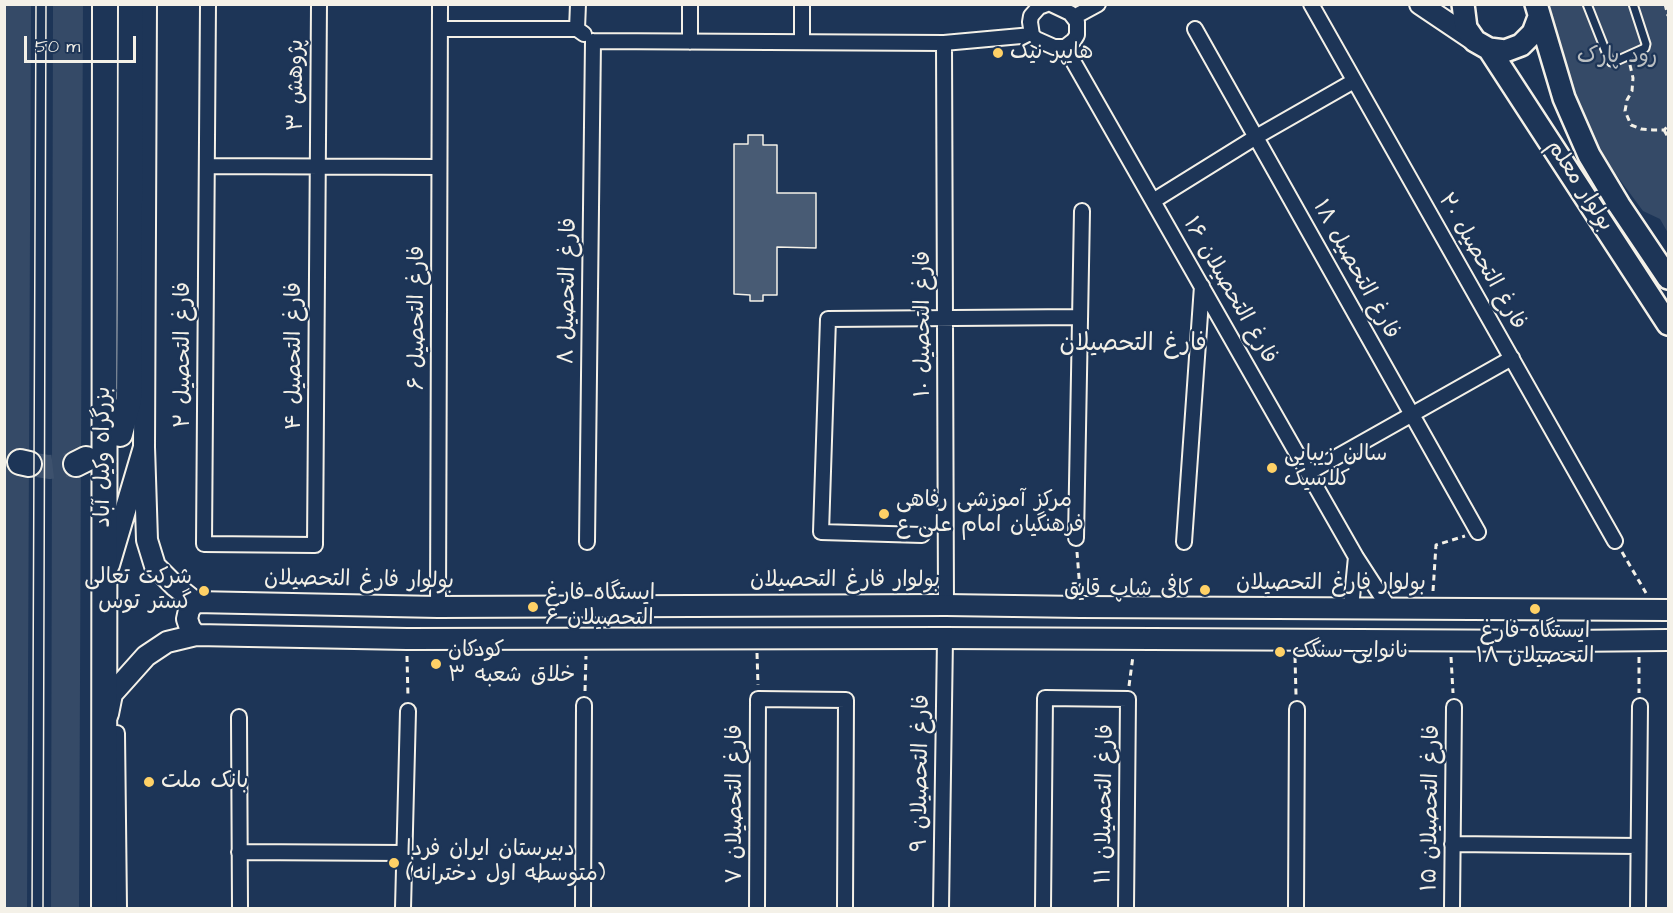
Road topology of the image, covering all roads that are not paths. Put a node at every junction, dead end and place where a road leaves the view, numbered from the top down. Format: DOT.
graph roads {
  1 [pos="105,4"];
  2 [pos="131,4"];
  3 [pos="146,4"];
  4 [pos="207,4"];
  5 [pos="319,4"];
  6 [pos="440,4"];
  7 [pos="578,4"];
  8 [pos="690,4"];
  9 [pos="802,4"];
  10 [pos="1098,4"];
  11 [pos="1311,4"];
  12 [pos="1420,4"];
  13 [pos="1464,4"];
  14 [pos="1587,4"];
  15 [pos="1634,4"];
  16 [pos="1046,5"];
  17 [pos="1538,11"];
  18 [pos="1074,17"];
  19 [pos="440,29"];
  20 [pos="577,29"];
  21 [pos="1195,29"];
  22 [pos="1032,35"];
  23 [pos="592,41"];
  24 [pos="690,42"];
  25 [pos="802,42"];
  26 [pos="944,43"];
  27 [pos="1482,45"];
  28 [pos="1065,46"];
  29 [pos="1354,81"];
  30 [pos="1256,137"];
  31 [pos="207,166"];
  32 [pos="318,166"];
  33 [pos="439,167"];
  34 [pos="1154,201"];
  35 [pos="1082,212"];
  36 [pos="1668,278"];
  37 [pos="1202,286"];
  38 [pos="1080,317"];
  39 [pos="945,318"];
  40 [pos="1668,324"];
  41 [pos="1512,358"];
  42 [pos="1413,414"];
  43 [pos="120,434"];
  44 [pos="144,447"];
  45 [pos="1308,473"];
  46 [pos="1478,532"];
  47 [pos="922,535"];
  48 [pos="1076,538"];
  49 [pos="1615,541"];
  50 [pos="587,542"];
  51 [pos="1184,542"];
  52 [pos="315,545"];
  53 [pos="1356,557"];
  54 [pos="104,582"];
  55 [pos="195,602"];
  56 [pos="946,605"];
  57 [pos="438,607"];
  58 [pos="1351,608"];
  59 [pos="1389,608"];
  60 [pos="1662,610"];
  61 [pos="196,635"];
  62 [pos="945,638"];
  63 [pos="1668,640"];
  64 [pos="584,705"];
  65 [pos="1640,705"];
  66 [pos="1454,707"];
  67 [pos="1297,709"];
  68 [pos="408,711"];
  69 [pos="239,717"];
  70 [pos="110,735"];
  71 [pos="103,820"];
  72 [pos="118,839"];
  73 [pos="1452,844"];
  74 [pos="1638,846"];
  75 [pos="239,852"];
  76 [pos="404,853"];
  77 [pos="104,909"];
  78 [pos="119,909"];
  79 [pos="240,909"];
  80 [pos="403,909"];
  81 [pos="583,909"];
  82 [pos="757,909"];
  83 [pos="845,909"];
  84 [pos="941,909"];
  85 [pos="1043,909"];
  86 [pos="1126,909"];
  87 [pos="1296,909"];
  88 [pos="1452,909"];
  89 [pos="1638,909"];
  1 -- 54 [label="highway, بزرگراه وکیل آباد"];
  2 -- 43 [label="highway"];
  3 -- 44 [label="main road"];
  4 -- 31 [label="street, فارغ التحصیل ۲"];
  5 -- 32 [label="street, پژوهش ۳"];
  6 -- 19 [label="street, فارغ التحصیل ۶"];
  7 -- 20 [label="street"];
  8 -- 24 [label="street"];
  9 -- 25 [label="street"];
  10 -- 18 [label="street"];
  11 -- 29 [label="street, فارغ التحصیل ۲۰"];
  12 -- 27 [label="main road"];
  13 -- 27 [label="main road, بولوار معلم"];
  14 -- 15 [label="lane"];
  16 -- 18 [label="street"];
  16 -- 22 [label="street"];
  17 -- 27 [label="main road"];
  17 -- 36 [label="main road, بولوار معلم"];
  18 -- 28 [label="street"];
  19 -- 20 [label="street"];
  19 -- 33 [label="street, فارغ التحصیل ۶"];
  20 -- 23 [label="street"];
  21 -- 30 [label="street, فارغ التحصیل ۱۸"];
  22 -- 26 [label="street"];
  22 -- 28 [label="street"];
  23 -- 24 [label="street"];
  23 -- 50 [label="street, فارغ التحصیل ۸"];
  24 -- 25 [label="street"];
  25 -- 26 [label="street"];
  26 -- 39 [label="street, فارغ التحصیل ۱۰"];
  27 -- 40 [label="main road, بولوار معلم"];
  28 -- 34 [label="street, فارغ التحصیلان ۱۶"];
  29 -- 30 [label="street"];
  29 -- 41 [label="street, فارغ التحصیل ۲۰"];
  30 -- 34 [label="street"];
  30 -- 42 [label="street, فارغ التحصیل ۱۸"];
  31 -- 32 [label="street"];
  31 -- 52 [label="street, فارغ التحصیل ۲"];
  32 -- 33 [label="street"];
  32 -- 52 [label="street, فارغ التحصیل ۴"];
  33 -- 57 [label="street, فارغ التحصیل ۶"];
  34 -- 37 [label="street, فارغ التحصیلان ۱۶"];
  35 -- 38 [label="street"];
  37 -- 45 [label="street, فارغ التحصیلان ۱۶"];
  37 -- 51 [label="street"];
  38 -- 39 [label="street"];
  38 -- 48 [label="street"];
  39 -- 47 [label="street"];
  39 -- 56 [label="street, فارغ التحصیل ۱۰"];
  41 -- 42 [label="street"];
  41 -- 49 [label="street, فارغ التحصیل ۲۰"];
  42 -- 45 [label="street"];
  42 -- 46 [label="street, فارغ التحصیل ۱۸"];
  44 -- 54 [label="main road"];
  44 -- 55 [label="main road"];
  45 -- 53 [label="street, فارغ التحصیلان ۱۶"];
  53 -- 58 [label="street"];
  53 -- 59 [label="street, فارغ التحصیلان ۱۶"];
  54 -- 70 [label="highway, بزرگراه وکیل آباد"];
  55 -- 57 [label="main road, بولوار فارغ التحصیلان"];
  55 -- 61 [label="main road"];
  56 -- 57 [label="main road, بولوار فارغ التحصیلان"];
  56 -- 58 [label="main road, بولوار فارغ التحصیلان"];
  56 -- 62 [label="main road"];
  58 -- 59 [label="main road, بولوار فارغ التحصیلان"];
  59 -- 60 [label="main road, بولوار فارغ التحصیلان"];
  61 -- 62 [label="main road"];
  61 -- 70 [label="main road"];
  62 -- 63 [label="main road"];
  62 -- 84 [label="street, فارغ التحصیلان ۹"];
  64 -- 81 [label="street"];
  65 -- 74 [label="street"];
  66 -- 73 [label="street, فارغ التحصیلان ۱۵"];
  67 -- 87 [label="street"];
  68 -- 76 [label="street"];
  69 -- 75 [label="street"];
  70 -- 71 [label="highway, بزرگراه وکیل آباد"];
  70 -- 72 [label="street"];
  71 -- 72 [label="street"];
  71 -- 77 [label="highway, بزرگراه وکیل آباد"];
  72 -- 78 [label="street"];
  73 -- 74 [label="street"];
  73 -- 88 [label="street, فارغ التحصیلان ۱۵"];
  74 -- 89 [label="street"];
  75 -- 76 [label="street"];
  75 -- 79 [label="street"];
  76 -- 80 [label="street"];
  82 -- 83 [label="street, فارغ التحصیلان ۷"];
  85 -- 86 [label="street, فارغ التحصیلان ۱۱"];
}
